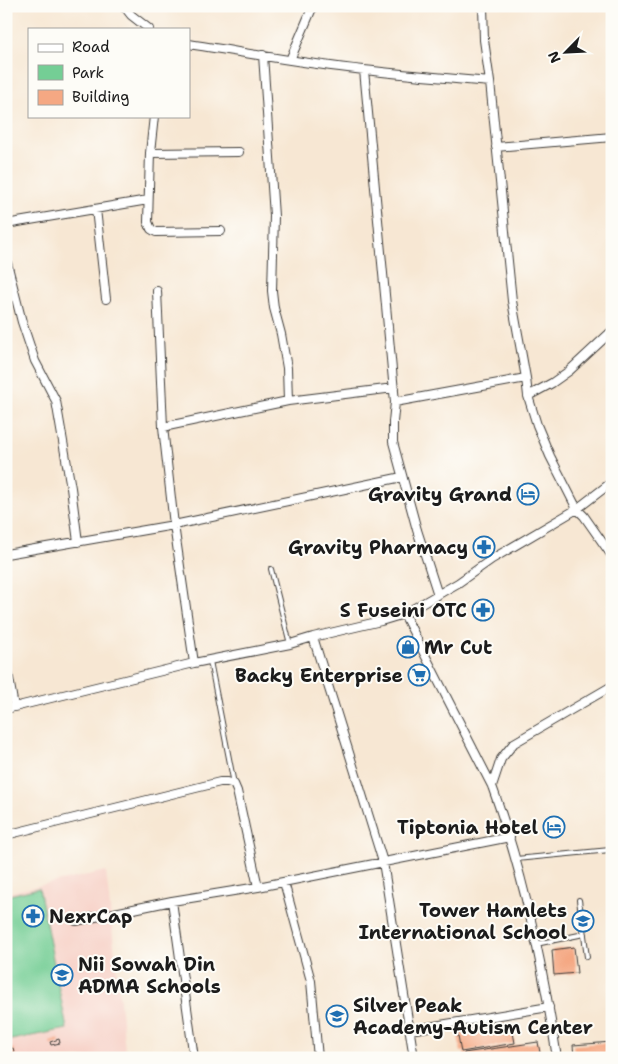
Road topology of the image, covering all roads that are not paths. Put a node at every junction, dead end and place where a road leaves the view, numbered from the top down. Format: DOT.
graph roads {
  1 [pos="124,6"];
  2 [pos="313,6"];
  3 [pos="483,6"];
  4 [pos="148,28"];
  5 [pos="190,44"];
  6 [pos="263,55"];
  7 [pos="290,60"];
  8 [pos="364,70"];
  9 [pos="490,82"];
  10 [pos="154,118"];
  11 [pos="612,136"];
  12 [pos="496,147"];
  13 [pos="239,152"];
  14 [pos="150,153"];
  15 [pos="148,200"];
  16 [pos="96,209"];
  17 [pos="6,224"];
  18 [pos="220,231"];
  19 [pos="6,259"];
  20 [pos="157,291"];
  21 [pos="106,299"];
  22 [pos="612,331"];
  23 [pos="526,378"];
  24 [pos="394,388"];
  25 [pos="528,396"];
  26 [pos="288,401"];
  27 [pos="396,402"];
  28 [pos="164,427"];
  29 [pos="402,477"];
  30 [pos="612,482"];
  31 [pos="576,509"];
  32 [pos="174,525"];
  33 [pos="78,542"];
  34 [pos="6,554"];
  35 [pos="612,556"];
  36 [pos="271,569"];
  37 [pos="438,595"];
  38 [pos="404,614"];
  39 [pos="313,637"];
  40 [pos="290,644"];
  41 [pos="6,660"];
  42 [pos="209,660"];
  43 [pos="194,663"];
  44 [pos="612,686"];
  45 [pos="10,708"];
  46 [pos="234,784"];
  47 [pos="492,786"];
  48 [pos="6,835"];
  49 [pos="612,835"];
  50 [pos="510,837"];
  51 [pos="611,850"];
  52 [pos="516,859"];
  53 [pos="383,862"];
  54 [pos="284,882"];
  55 [pos="258,887"];
  56 [pos="579,900"];
  57 [pos="172,901"];
  58 [pos="76,921"];
  59 [pos="584,934"];
  60 [pos="536,944"];
  61 [pos="587,957"];
  62 [pos="549,1007"];
  63 [pos="410,1030"];
  64 [pos="194,1058"];
  65 [pos="318,1058"];
  66 [pos="414,1058"];
  67 [pos="557,1058"];
  1 -- 4 [label="street"];
  2 -- 7 [label="street"];
  3 -- 9 [label="street"];
  5 -- 6 [label="street"];
  6 -- 7 [label="street"];
  6 -- 26 [label="street"];
  7 -- 8 [label="street"];
  8 -- 9 [label="street"];
  8 -- 24 [label="street"];
  9 -- 12 [label="street"];
  10 -- 14 [label="street"];
  11 -- 12 [label="street"];
  12 -- 23 [label="street"];
  13 -- 14 [label="street"];
  14 -- 15 [label="street"];
  15 -- 16 [label="street"];
  15 -- 18 [label="street"];
  16 -- 17 [label="street"];
  16 -- 21 [label="street"];
  19 -- 33 [label="street"];
  20 -- 28 [label="street"];
  22 -- 25 [label="street"];
  23 -- 25 [label="street"];
  23 -- 27 [label="street"];
  24 -- 26 [label="street"];
  24 -- 27 [label="street"];
  25 -- 31 [label="street"];
  26 -- 28 [label="street"];
  27 -- 29 [label="street"];
  28 -- 32 [label="street"];
  29 -- 32 [label="street"];
  29 -- 37 [label="street"];
  30 -- 31 [label="street"];
  31 -- 35 [label="street"];
  31 -- 37 [label="street"];
  32 -- 33 [label="street"];
  32 -- 43 [label="street"];
  33 -- 34 [label="street"];
  36 -- 40 [label="lane"];
  37 -- 38 [label="street"];
  38 -- 39 [label="street"];
  38 -- 47 [label="street"];
  39 -- 40 [label="street"];
  39 -- 53 [label="street"];
  40 -- 42 [label="street"];
  41 -- 45 [label="street"];
  42 -- 43 [label="street"];
  42 -- 46 [label="lane"];
  43 -- 45 [label="street"];
  44 -- 47 [label="street"];
  46 -- 48 [label="street"];
  46 -- 55 [label="street"];
  47 -- 50 [label="street"];
  49 -- 51 [label="lane"];
  50 -- 52 [label="street"];
  50 -- 53 [label="street"];
  51 -- 52 [label="lane"];
  52 -- 60 [label="street"];
  53 -- 54 [label="street"];
  53 -- 63 [label="street"];
  54 -- 55 [label="street"];
  54 -- 65 [label="street"];
  55 -- 57 [label="street"];
  56 -- 59 [label="lane"];
  57 -- 58 [label="street"];
  57 -- 64 [label="street"];
  59 -- 60 [label="lane"];
  59 -- 61 [label="lane"];
  60 -- 62 [label="street"];
  62 -- 63 [label="street"];
  62 -- 67 [label="street"];
  63 -- 66 [label="street"];
}
